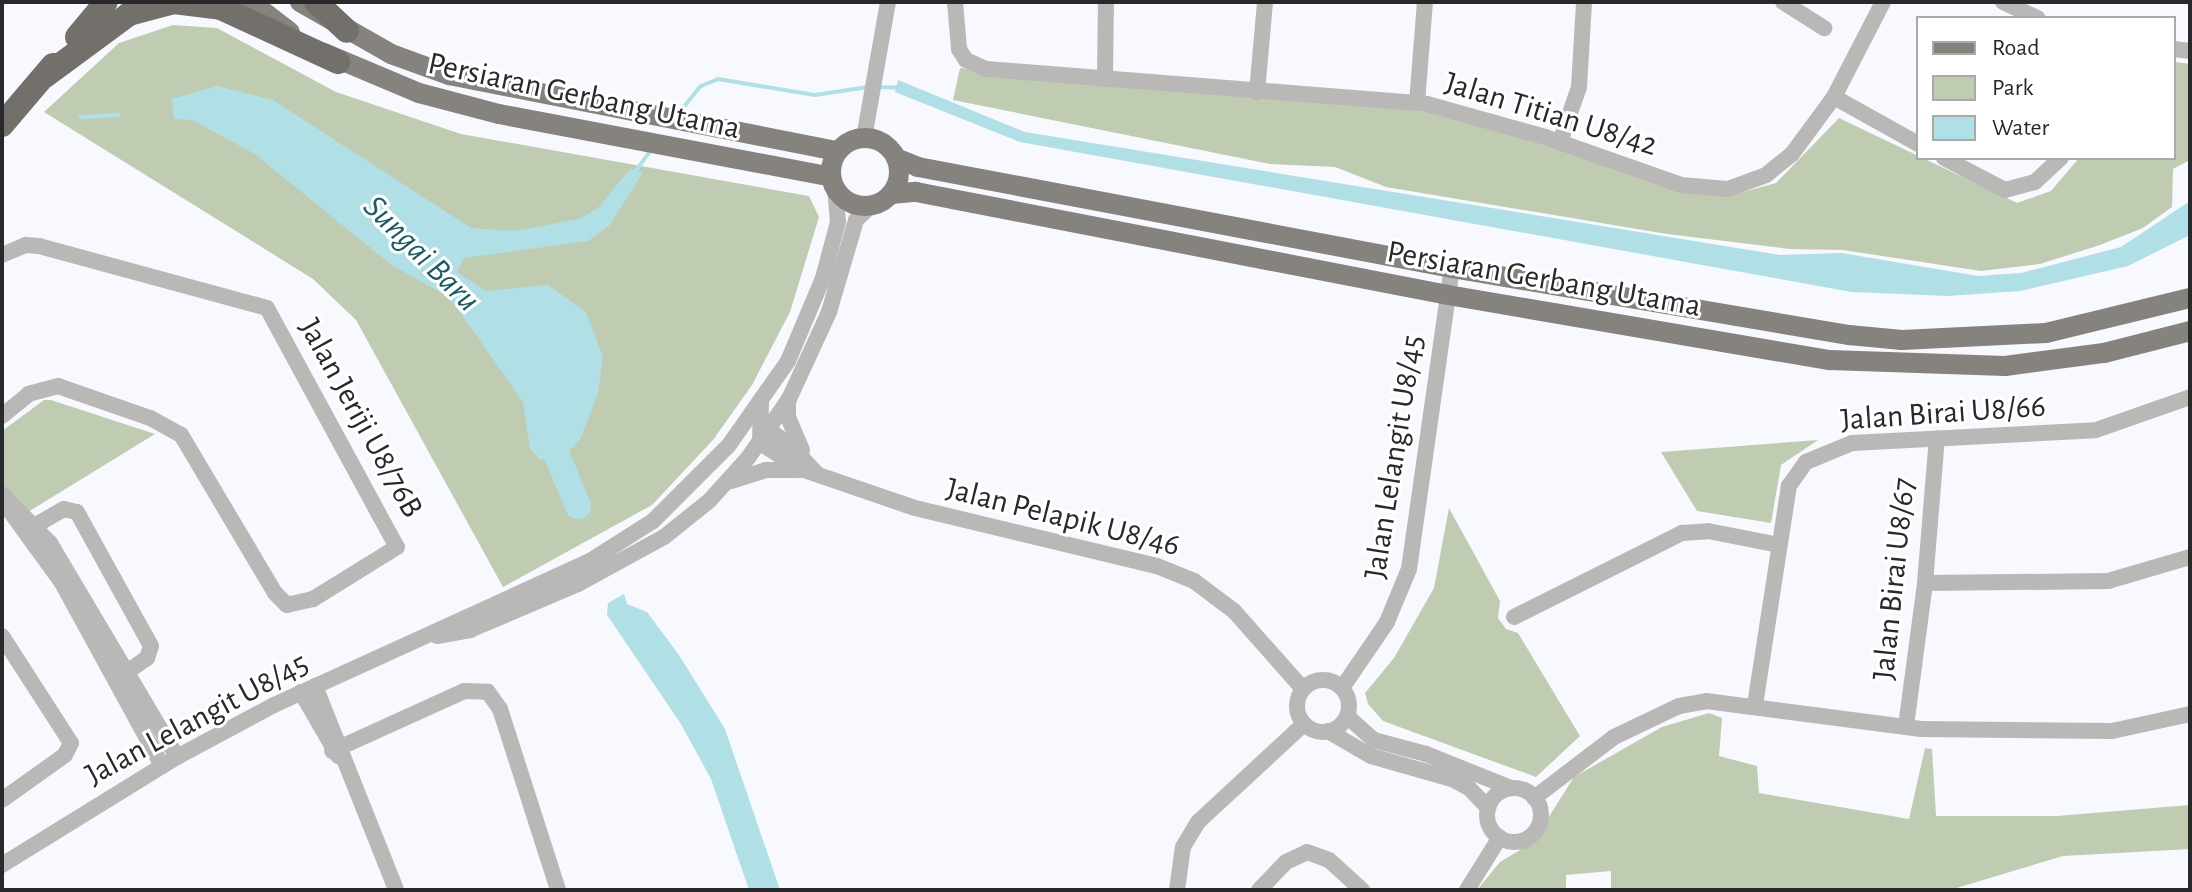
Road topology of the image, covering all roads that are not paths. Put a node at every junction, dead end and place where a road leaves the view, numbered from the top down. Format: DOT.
graph roads {
  1 [pos="106,2"];
  2 [pos="251,2"];
  3 [pos="300,2"];
  4 [pos="316,2"];
  5 [pos="888,2"];
  6 [pos="955,2"];
  7 [pos="1106,2"];
  8 [pos="1265,2"];
  9 [pos="1425,2"];
  10 [pos="1584,2"];
  11 [pos="1783,2"];
  12 [pos="1883,2"];
  13 [pos="2003,2"];
  14 [pos="2034,16"];
  15 [pos="1824,28"];
  16 [pos="347,31"];
  17 [pos="338,62"];
  18 [pos="45,76"];
  19 [pos="1105,79"];
  20 [pos="1257,92"];
  21 [pos="1834,97"];
  22 [pos="1417,103"];
  23 [pos="2,125"];
  24 [pos="864,138"];
  25 [pos="1560,142"];
  26 [pos="1916,143"];
  27 [pos="838,151"];
  28 [pos="896,158"];
  29 [pos="1948,160"];
  30 [pos="2059,160"];
  31 [pos="833,183"];
  32 [pos="891,194"];
  33 [pos="872,205"];
  34 [pos="2,255"];
  35 [pos="1452,268"];
  36 [pos="1448,295"];
  37 [pos="2190,298"];
  38 [pos="2190,331"];
  39 [pos="2190,397"];
  40 [pos="789,399"];
  41 [pos="761,403"];
  42 [pos="2,416"];
  43 [pos="762,436"];
  44 [pos="1937,438"];
  45 [pos="729,445"];
  46 [pos="808,467"];
  47 [pos="724,485"];
  48 [pos="2,494"];
  49 [pos="2,500"];
  50 [pos="36,525"];
  51 [pos="1779,545"];
  52 [pos="2190,557"];
  53 [pos="1925,583"];
  54 [pos="544,590"];
  55 [pos="1514,617"];
  56 [pos="2,636"];
  57 [pos="127,672"];
  58 [pos="1342,688"];
  59 [pos="308,689"];
  60 [pos="1303,689"];
  61 [pos="1755,705"];
  62 [pos="2190,714"];
  63 [pos="1347,716"];
  64 [pos="1304,724"];
  65 [pos="1906,726"];
  66 [pos="1328,731"];
  67 [pos="338,752"];
  68 [pos="170,761"];
  69 [pos="1511,788"];
  70 [pos="1534,798"];
  71 [pos="2,800"];
  72 [pos="1488,808"];
  73 [pos="1500,837"];
  74 [pos="2,865"];
  75 [pos="396,890"];
  76 [pos="558,890"];
  77 [pos="1177,890"];
  78 [pos="1259,890"];
  79 [pos="1362,890"];
  80 [pos="1467,890"];
  1 -- 18 [label="highway"];
  2 -- 17 [label="main road, Persiaran Gerbang Utama"];
  3 -- 16 [label="main road, Persiaran Gerbang Utama"];
  4 -- 16 [label="highway"];
  5 -- 24 [label="street"];
  6 -- 19 [label="street, Jalan Titian U8/42"];
  7 -- 19 [label="street"];
  8 -- 20 [label="street"];
  9 -- 22 [label="street"];
  10 -- 25 [label="street"];
  11 -- 15 [label="street"];
  12 -- 21 [label="street, Jalan Titian U8/42"];
  13 -- 14 [label="street"];
  16 -- 27 [label="main road, Persiaran Gerbang Utama"];
  17 -- 18 [label="highway"];
  17 -- 31 [label="main road, Persiaran Gerbang Utama"];
  18 -- 23 [label="highway"];
  19 -- 20 [label="street, Jalan Titian U8/42"];
  20 -- 22 [label="street, Jalan Titian U8/42"];
  21 -- 25 [label="street, Jalan Titian U8/42"];
  21 -- 26 [label="street"];
  22 -- 25 [label="street, Jalan Titian U8/42"];
  24 -- 27 [label="main road"];
  24 -- 28 [label="main road"];
  27 -- 31 [label="main road"];
  28 -- 32 [label="main road"];
  28 -- 35 [label="main road, Persiaran Gerbang Utama"];
  29 -- 30 [label="street"];
  31 -- 33 [label="main road"];
  31 -- 41 [label="street, Jalan Lelangit U8/45"];
  32 -- 33 [label="main road"];
  32 -- 36 [label="main road, Persiaran Gerbang Utama"];
  33 -- 40 [label="street, Jalan Lelangit U8/45"];
  34 -- 42 [label="street, Jalan Jeriji U8/76B"];
  35 -- 36 [label="street, Jalan Lelangit U8/45"];
  35 -- 37 [label="main road, Persiaran Gerbang Utama"];
  36 -- 38 [label="main road, Persiaran Gerbang Utama"];
  36 -- 58 [label="street, Jalan Lelangit U8/45"];
  39 -- 44 [label="street, Jalan Birai U8/66"];
  40 -- 43 [label="street, Jalan Lelangit U8/45"];
  40 -- 46 [label="street"];
  41 -- 43 [label="street"];
  41 -- 45 [label="street, Jalan Lelangit U8/45"];
  43 -- 45 [label="street"];
  43 -- 46 [label="street, Jalan Pelapik U8/46"];
  43 -- 47 [label="street, Jalan Lelangit U8/45"];
  44 -- 51 [label="street, Jalan Birai U8/66"];
  44 -- 53 [label="street, Jalan Birai U8/67"];
  45 -- 54 [label="street, Jalan Lelangit U8/45"];
  46 -- 47 [label="street"];
  46 -- 60 [label="street, Jalan Pelapik U8/46"];
  47 -- 54 [label="street, Jalan Lelangit U8/45"];
  48 -- 50 [label="street"];
  49 -- 68 [label="street"];
  50 -- 57 [label="street"];
  50 -- 57 [label="street"];
  51 -- 55 [label="street"];
  51 -- 61 [label="street, Jalan Birai U8/66"];
  52 -- 53 [label="street"];
  53 -- 65 [label="street, Jalan Birai U8/67"];
  54 -- 59 [label="street, Jalan Lelangit U8/45"];
  56 -- 71 [label="street"];
  57 -- 68 [label="street"];
  58 -- 60 [label="street"];
  58 -- 63 [label="street"];
  59 -- 67 [label="street"];
  59 -- 68 [label="street, Jalan Lelangit U8/45"];
  60 -- 64 [label="street"];
  61 -- 65 [label="street"];
  61 -- 70 [label="street"];
  62 -- 65 [label="street"];
  63 -- 66 [label="street"];
  63 -- 69 [label="street"];
  64 -- 66 [label="street"];
  64 -- 77 [label="street"];
  66 -- 72 [label="street"];
  67 -- 75 [label="street"];
  67 -- 76 [label="street"];
  68 -- 74 [label="street, Jalan Lelangit U8/45"];
  69 -- 70 [label="street"];
  69 -- 72 [label="street"];
  70 -- 73 [label="street"];
  72 -- 73 [label="street"];
  73 -- 80 [label="street"];
  78 -- 79 [label="street"];
}
